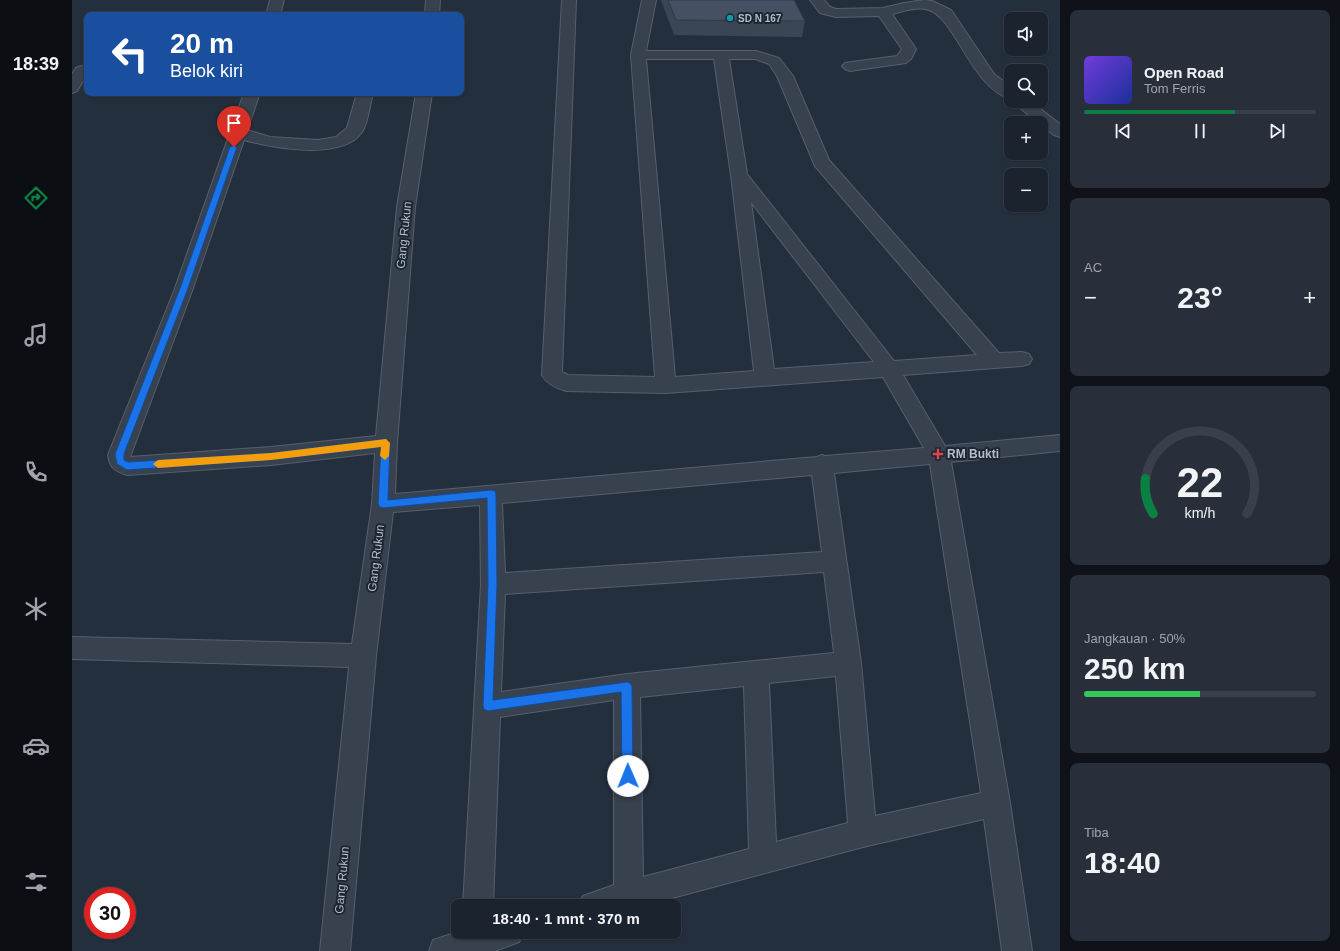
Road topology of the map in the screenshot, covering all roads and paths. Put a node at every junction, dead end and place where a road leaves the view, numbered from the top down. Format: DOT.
graph roads {
  1 [pos="277,0"];
  2 [pos="433,0"];
  3 [pos="569,0"];
  4 [pos="649,0"];
  5 [pos="817,0"];
  6 [pos="274,12"];
  7 [pos="432,12"];
  8 [pos="883,12"];
  9 [pos="638,55"];
  10 [pos="721,56"];
  11 [pos="850,66"];
  12 [pos="80,71"];
  13 [pos="72,88"];
  14 [pos="1004,89"];
  15 [pos="251,96"];
  16 [pos="364,96"];
  17 [pos="424,96"];
  18 [pos="1029,108"];
  19 [pos="1060,132"];
  20 [pos="239,133"];
  21 [pos="739,175"];
  22 [pos="1022,359"];
  23 [pos="994,361"];
  24 [pos="889,369"];
  25 [pos="766,378"];
  26 [pos="666,385"];
  27 [pos="386,443"];
  28 [pos="1060,443"];
  29 [pos="940,455"];
  30 [pos="822,464"];
  31 [pos="491,494"];
  32 [pos="383,504"];
  33 [pos="835,561"];
  34 [pos="492,584"];
  35 [pos="72,648"];
  36 [pos="363,656"];
  37 [pos="848,663"];
  38 [pos="756,673"];
  39 [pos="627,686"];
  40 [pos="488,706"];
  41 [pos="996,803"];
  42 [pos="862,834"];
  43 [pos="763,859"];
  44 [pos="629,895"];
  45 [pos="478,899"];
  46 [pos="616,899"];
  47 [pos="471,939"];
  48 [pos="335,951"];
  49 [pos="444,951"];
  50 [pos="1017,951"];
  1 -- 6 [label="street"];
  2 -- 7 [label="street"];
  3 -- 26 [label="street"];
  4 -- 9 [label="street"];
  5 -- 8 [label="street"];
  8 -- 11 [label="street"];
  8 -- 14 [label="street"];
  9 -- 10 [label="street"];
  9 -- 26 [label="street"];
  10 -- 21 [label="street"];
  10 -- 23 [label="street"];
  12 -- 13 [label="street"];
  15 -- 20 [label="street"];
  16 -- 20 [label="street"];
  17 -- 27 [label="street, Gang Rukun"];
  18 -- 19 [label="street"];
  20 -- 27 [label="street"];
  21 -- 24 [label="street"];
  21 -- 25 [label="street"];
  22 -- 23 [label="street"];
  23 -- 24 [label="street"];
  24 -- 25 [label="street"];
  24 -- 29 [label="street"];
  25 -- 26 [label="street"];
  27 -- 32 [label="street, Gang Rukun"];
  28 -- 29 [label="street"];
  29 -- 30 [label="street"];
  29 -- 41 [label="street"];
  30 -- 31 [label="street"];
  30 -- 33 [label="street"];
  31 -- 32 [label="street"];
  31 -- 34 [label="street"];
  32 -- 36 [label="street, Gang Rukun"];
  33 -- 34 [label="street"];
  33 -- 37 [label="street"];
  34 -- 40 [label="street"];
  35 -- 36 [label="street"];
  36 -- 48 [label="street, Gang Rukun"];
  37 -- 38 [label="street"];
  37 -- 42 [label="street"];
  38 -- 39 [label="street"];
  38 -- 43 [label="street"];
  39 -- 40 [label="street"];
  39 -- 44 [label="street"];
  40 -- 45 [label="street"];
  41 -- 42 [label="street"];
  41 -- 50 [label="street"];
  42 -- 43 [label="street"];
  43 -- 44 [label="street"];
  44 -- 46 [label="street"];
  47 -- 49 [label="street"];
}
